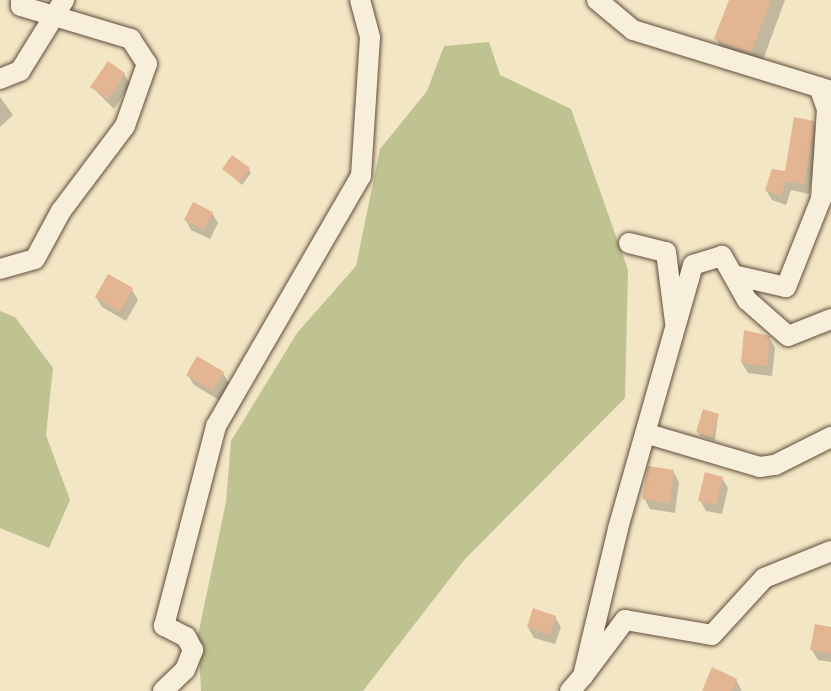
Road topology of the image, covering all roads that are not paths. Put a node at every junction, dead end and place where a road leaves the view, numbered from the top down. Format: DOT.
graph roads {
  1 [pos="21,0"];
  2 [pos="360,0"];
  3 [pos="597,0"];
  4 [pos="619,0"];
  5 [pos="58,7"];
  6 [pos="633,30"];
  7 [pos="0,79"];
  8 [pos="825,89"];
  9 [pos="629,243"];
  10 [pos="0,269"];
  11 [pos="733,275"];
  12 [pos="831,319"];
  13 [pos="676,330"];
  14 [pos="648,434"];
  15 [pos="831,437"];
  16 [pos="831,551"];
  17 [pos="583,675"];
  18 [pos="164,691"];
  19 [pos="570,691"];
  1 -- 5 [label="street"];
  2 -- 18 [label="street"];
  3 -- 6 [label="street"];
  4 -- 6 [label="street"];
  5 -- 7 [label="street"];
  5 -- 10 [label="street"];
  6 -- 8 [label="street"];
  8 -- 11 [label="street"];
  9 -- 13 [label="street"];
  11 -- 12 [label="street"];
  11 -- 13 [label="street"];
  13 -- 14 [label="street"];
  14 -- 15 [label="street"];
  14 -- 17 [label="street"];
  16 -- 17 [label="street"];
  17 -- 19 [label="street"];
}
